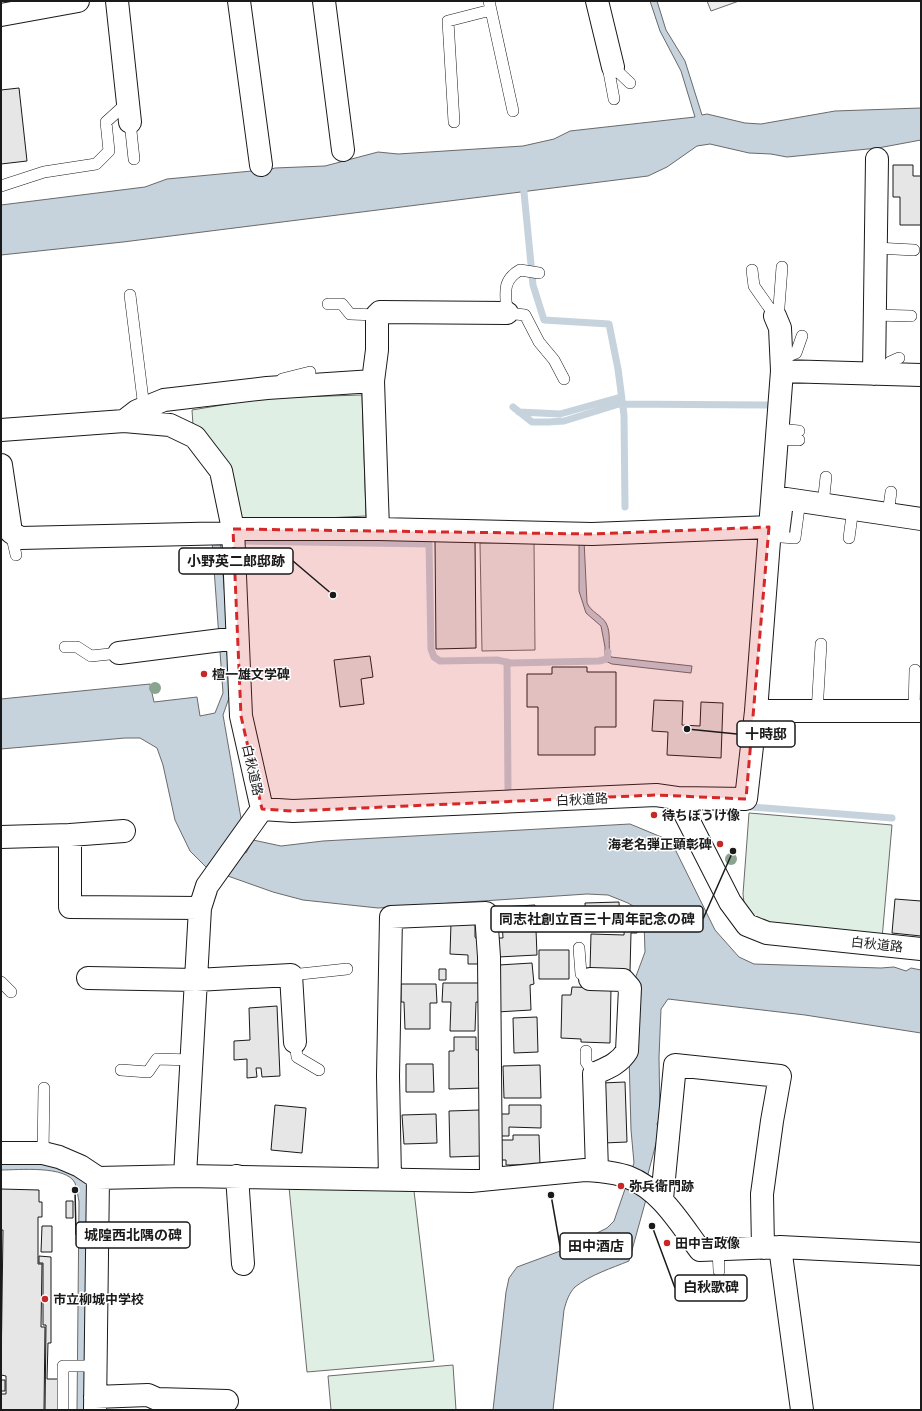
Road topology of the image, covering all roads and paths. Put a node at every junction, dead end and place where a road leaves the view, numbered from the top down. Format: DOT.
graph roads {
  1 [pos="78,1"];
  2 [pos="117,1"];
  3 [pos="239,1"];
  4 [pos="324,1"];
  5 [pos="597,1"];
  6 [pos="490,5"];
  7 [pos="1,15"];
  8 [pos="613,67"];
  9 [pos="630,83"];
  10 [pos="614,99"];
  11 [pos="513,111"];
  12 [pos="129,112"];
  13 [pos="454,122"];
  14 [pos="343,150"];
  15 [pos="134,159"];
  16 [pos="877,159"];
  17 [pos="261,165"];
  18 [pos="1,186"];
  19 [pos="876,248"];
  20 [pos="914,250"];
  21 [pos="782,267"];
  22 [pos="752,270"];
  23 [pos="539,273"];
  24 [pos="130,296"];
  25 [pos="328,304"];
  26 [pos="507,313"];
  27 [pos="377,315"];
  28 [pos="874,315"];
  29 [pos="911,316"];
  30 [pos="777,320"];
  31 [pos="802,336"];
  32 [pos="899,358"];
  33 [pos="781,365"];
  34 [pos="310,372"];
  35 [pos="879,374"];
  36 [pos="921,375"];
  37 [pos="564,379"];
  38 [pos="372,381"];
  39 [pos="268,388"];
  40 [pos="144,408"];
  41 [pos="124,421"];
  42 [pos="1,430"];
  43 [pos="1,465"];
  44 [pos="826,477"];
  45 [pos="891,492"];
  46 [pos="787,498"];
  47 [pos="823,504"];
  48 [pos="853,508"];
  49 [pos="888,514"];
  50 [pos="921,519"];
  51 [pos="378,529"];
  52 [pos="233,531"];
  53 [pos="11,532"];
  54 [pos="773,533"];
  55 [pos="849,538"];
  56 [pos="16,555"];
  57 [pos="237,638"];
  58 [pos="821,644"];
  59 [pos="65,647"];
  60 [pos="119,653"];
  61 [pos="915,670"];
  62 [pos="756,711"];
  63 [pos="918,711"];
  64 [pos="817,712"];
  65 [pos="677,798"];
  66 [pos="262,809"];
  67 [pos="124,831"];
  68 [pos="70,835"];
  69 [pos="1,837"];
  70 [pos="200,908"];
  71 [pos="579,948"];
  72 [pos="921,949"];
  73 [pos="347,969"];
  74 [pos="291,975"];
  75 [pos="88,978"];
  76 [pos="590,979"];
  77 [pos="196,980"];
  78 [pos="1,982"];
  79 [pos="11,992"];
  80 [pos="295,1042"];
  81 [pos="586,1051"];
  82 [pos="192,1060"];
  83 [pos="121,1070"];
  84 [pos="318,1070"];
  85 [pos="594,1074"];
  86 [pos="44,1088"];
  87 [pos="1,1153"];
  88 [pos="43,1153"];
  89 [pos="597,1171"];
  90 [pos="185,1176"];
  91 [pos="237,1176"];
  92 [pos="98,1178"];
  93 [pos="390,1179"];
  94 [pos="491,1179"];
  95 [pos="658,1196"];
  96 [pos="771,1248"];
  97 [pos="718,1249"];
  98 [pos="921,1254"];
  99 [pos="243,1264"];
  100 [pos="719,1270"];
  101 [pos="86,1366"];
  102 [pos="227,1401"];
  103 [pos="95,1403"];
  104 [pos="63,1410"];
  105 [pos="802,1410"];
  1 -- 7 [label="street"];
  2 -- 12 [label="street"];
  3 -- 17 [label="street"];
  4 -- 14 [label="street"];
  5 -- 8 [label="street"];
  6 -- 11 [label="lane"];
  6 -- 13 [label="lane"];
  8 -- 9 [label="lane"];
  8 -- 10 [label="lane"];
  12 -- 15 [label="lane"];
  12 -- 18 [label="lane"];
  16 -- 19 [label="street"];
  19 -- 20 [label="lane"];
  19 -- 28 [label="street"];
  21 -- 30 [label="lane"];
  22 -- 30 [label="lane"];
  23 -- 26 [label="lane"];
  24 -- 40 [label="lane"];
  25 -- 27 [label="lane"];
  26 -- 27 [label="street"];
  26 -- 37 [label="lane"];
  27 -- 38 [label="street"];
  28 -- 29 [label="lane"];
  28 -- 35 [label="street"];
  30 -- 33 [label="street"];
  31 -- 33 [label="lane"];
  32 -- 35 [label="lane"];
  33 -- 35 [label="street"];
  33 -- 46 [label="street"];
  34 -- 39 [label="lane"];
  35 -- 36 [label="street"];
  38 -- 39 [label="street"];
  38 -- 51 [label="street"];
  39 -- 40 [label="street"];
  40 -- 41 [label="street"];
  41 -- 42 [label="street, 白秋道路"];
  41 -- 52 [label="street, 白秋道路"];
  43 -- 53 [label="street"];
  44 -- 47 [label="lane"];
  45 -- 49 [label="lane"];
  46 -- 47 [label="street"];
  46 -- 54 [label="street"];
  47 -- 48 [label="street"];
  48 -- 49 [label="street"];
  48 -- 55 [label="lane"];
  49 -- 50 [label="street"];
  51 -- 52 [label="street"];
  51 -- 54 [label="street"];
  52 -- 53 [label="street"];
  52 -- 57 [label="street, 白秋道路"];
  53 -- 56 [label="lane"];
  54 -- 62 [label="street"];
  57 -- 60 [label="street"];
  57 -- 66 [label="street, 白秋道路"];
  58 -- 64 [label="lane"];
  59 -- 60 [label="lane"];
  61 -- 63 [label="lane"];
  62 -- 64 [label="street"];
  62 -- 65 [label="street"];
  63 -- 64 [label="street"];
  65 -- 66 [label="street, 白秋道路"];
  65 -- 72 [label="street, 白秋道路"];
  66 -- 70 [label="street"];
  67 -- 68 [label="street"];
  68 -- 69 [label="street"];
  68 -- 70 [label="street"];
  70 -- 77 [label="street"];
  71 -- 76 [label="lane"];
  73 -- 74 [label="lane"];
  74 -- 77 [label="street"];
  74 -- 80 [label="street"];
  75 -- 77 [label="street"];
  76 -- 85 [label="street"];
  77 -- 82 [label="street"];
  78 -- 79 [label="lane"];
  80 -- 84 [label="lane"];
  81 -- 85 [label="lane"];
  82 -- 83 [label="lane"];
  82 -- 90 [label="street"];
  85 -- 89 [label="street"];
  86 -- 88 [label="lane"];
  87 -- 88 [label="street"];
  88 -- 92 [label="street"];
  89 -- 94 [label="street"];
  89 -- 95 [label="street"];
  90 -- 91 [label="street"];
  90 -- 92 [label="street"];
  91 -- 93 [label="street"];
  91 -- 99 [label="street"];
  92 -- 101 [label="street"];
  93 -- 94 [label="street"];
  93 -- 94 [label="street"];
  95 -- 96 [label="street"];
  95 -- 97 [label="street"];
  96 -- 97 [label="street"];
  96 -- 98 [label="street"];
  96 -- 105 [label="street"];
  97 -- 100 [label="lane"];
  101 -- 103 [label="street"];
  101 -- 104 [label="lane"];
  102 -- 103 [label="street"];
}
